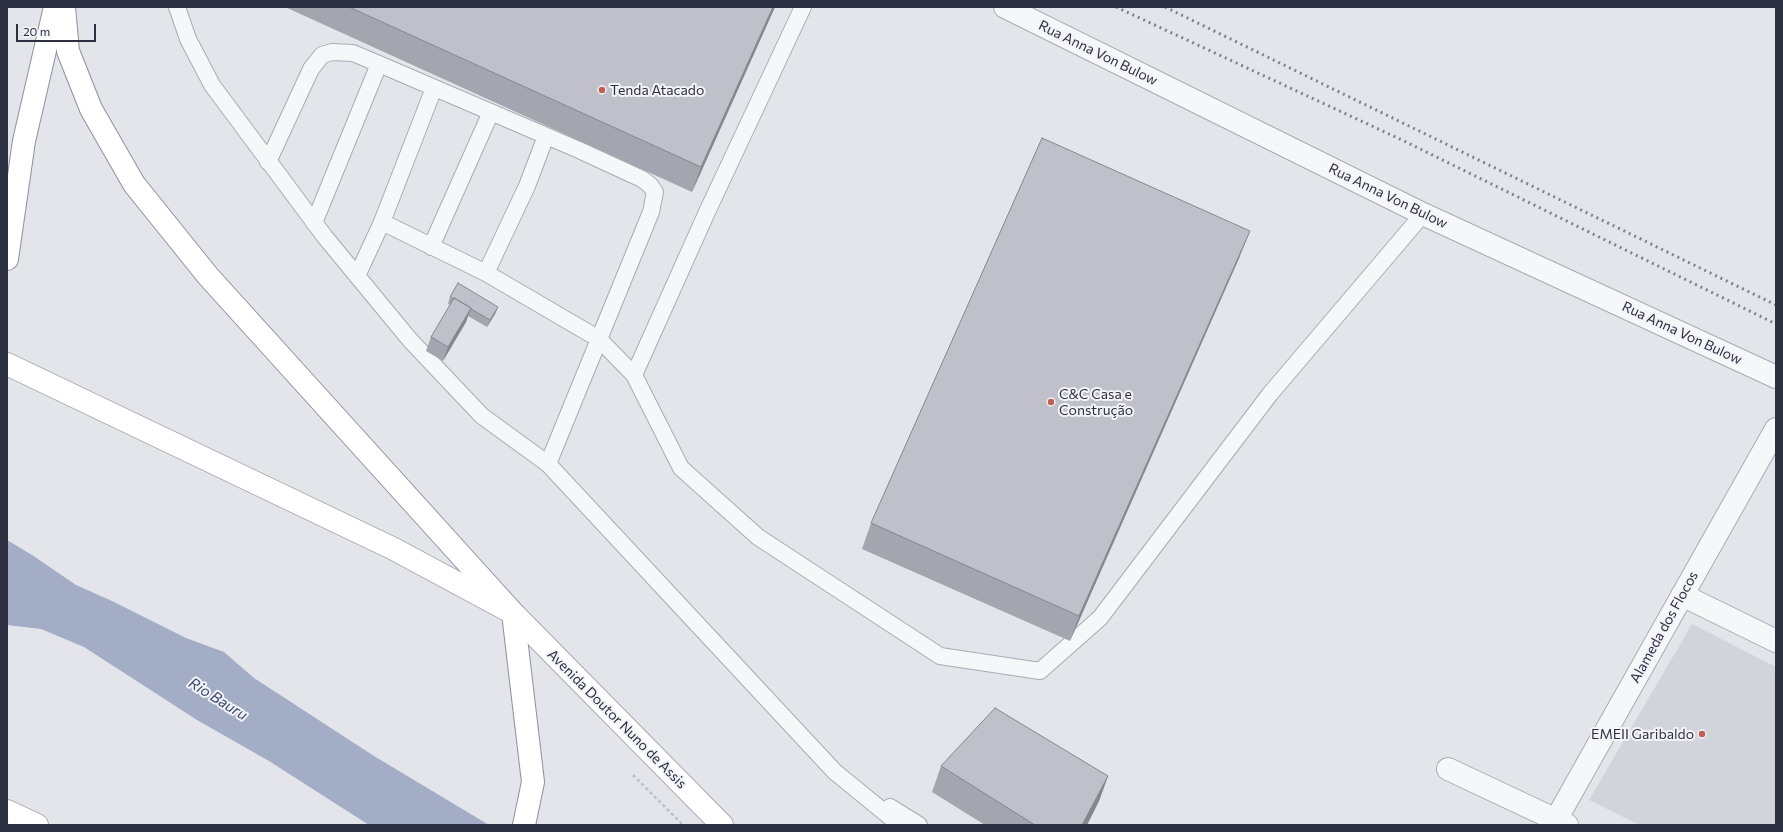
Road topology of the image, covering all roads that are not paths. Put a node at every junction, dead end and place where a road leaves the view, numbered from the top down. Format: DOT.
graph roads {
  1 [pos="55,7"];
  2 [pos="64,7"];
  3 [pos="177,7"];
  4 [pos="803,7"];
  5 [pos="1004,7"];
  6 [pos="379,64"];
  7 [pos="434,88"];
  8 [pos="491,112"];
  9 [pos="546,136"];
  10 [pos="268,162"];
  11 [pos="1423,214"];
  12 [pos="382,222"];
  13 [pos="314,223"];
  14 [pos="432,247"];
  15 [pos="7,259"];
  16 [pos="486,273"];
  17 [pos="357,276"];
  18 [pos="599,339"];
  19 [pos="7,364"];
  20 [pos="634,375"];
  21 [pos="1776,377"];
  22 [pos="1776,429"];
  23 [pos="548,464"];
  24 [pos="1682,595"];
  25 [pos="512,613"];
  26 [pos="1776,641"];
  27 [pos="1448,769"];
  28 [pos="835,772"];
  29 [pos="7,811"];
  30 [pos="1558,823"];
  31 [pos="37,825"];
  32 [pos="524,825"];
  33 [pos="722,825"];
  34 [pos="900,825"];
  35 [pos="920,825"];
  1 -- 15 [label="main road"];
  2 -- 25 [label="main road"];
  3 -- 10 [label="lane"];
  4 -- 20 [label="lane"];
  5 -- 11 [label="street, Rua Anna Von Bulow"];
  6 -- 7 [label="lane"];
  6 -- 10 [label="lane"];
  6 -- 13 [label="lane"];
  7 -- 8 [label="lane"];
  7 -- 12 [label="lane"];
  8 -- 9 [label="lane"];
  8 -- 14 [label="lane"];
  9 -- 16 [label="lane"];
  9 -- 18 [label="lane"];
  10 -- 13 [label="lane"];
  11 -- 20 [label="lane"];
  11 -- 21 [label="street, Rua Anna Von Bulow"];
  12 -- 14 [label="lane"];
  12 -- 17 [label="lane"];
  13 -- 17 [label="lane"];
  14 -- 16 [label="lane"];
  16 -- 18 [label="lane"];
  17 -- 23 [label="lane"];
  18 -- 20 [label="lane"];
  18 -- 23 [label="lane"];
  19 -- 25 [label="main road"];
  22 -- 24 [label="street, Alameda dos Flocos"];
  23 -- 28 [label="lane"];
  24 -- 26 [label="street"];
  24 -- 30 [label="street, Alameda dos Flocos"];
  25 -- 32 [label="main road"];
  25 -- 33 [label="main road, Avenida Doutor Nuno de Assis"];
  27 -- 30 [label="street"];
  28 -- 34 [label="lane"];
  28 -- 35 [label="lane"];
  29 -- 31 [label="main road"];
}
